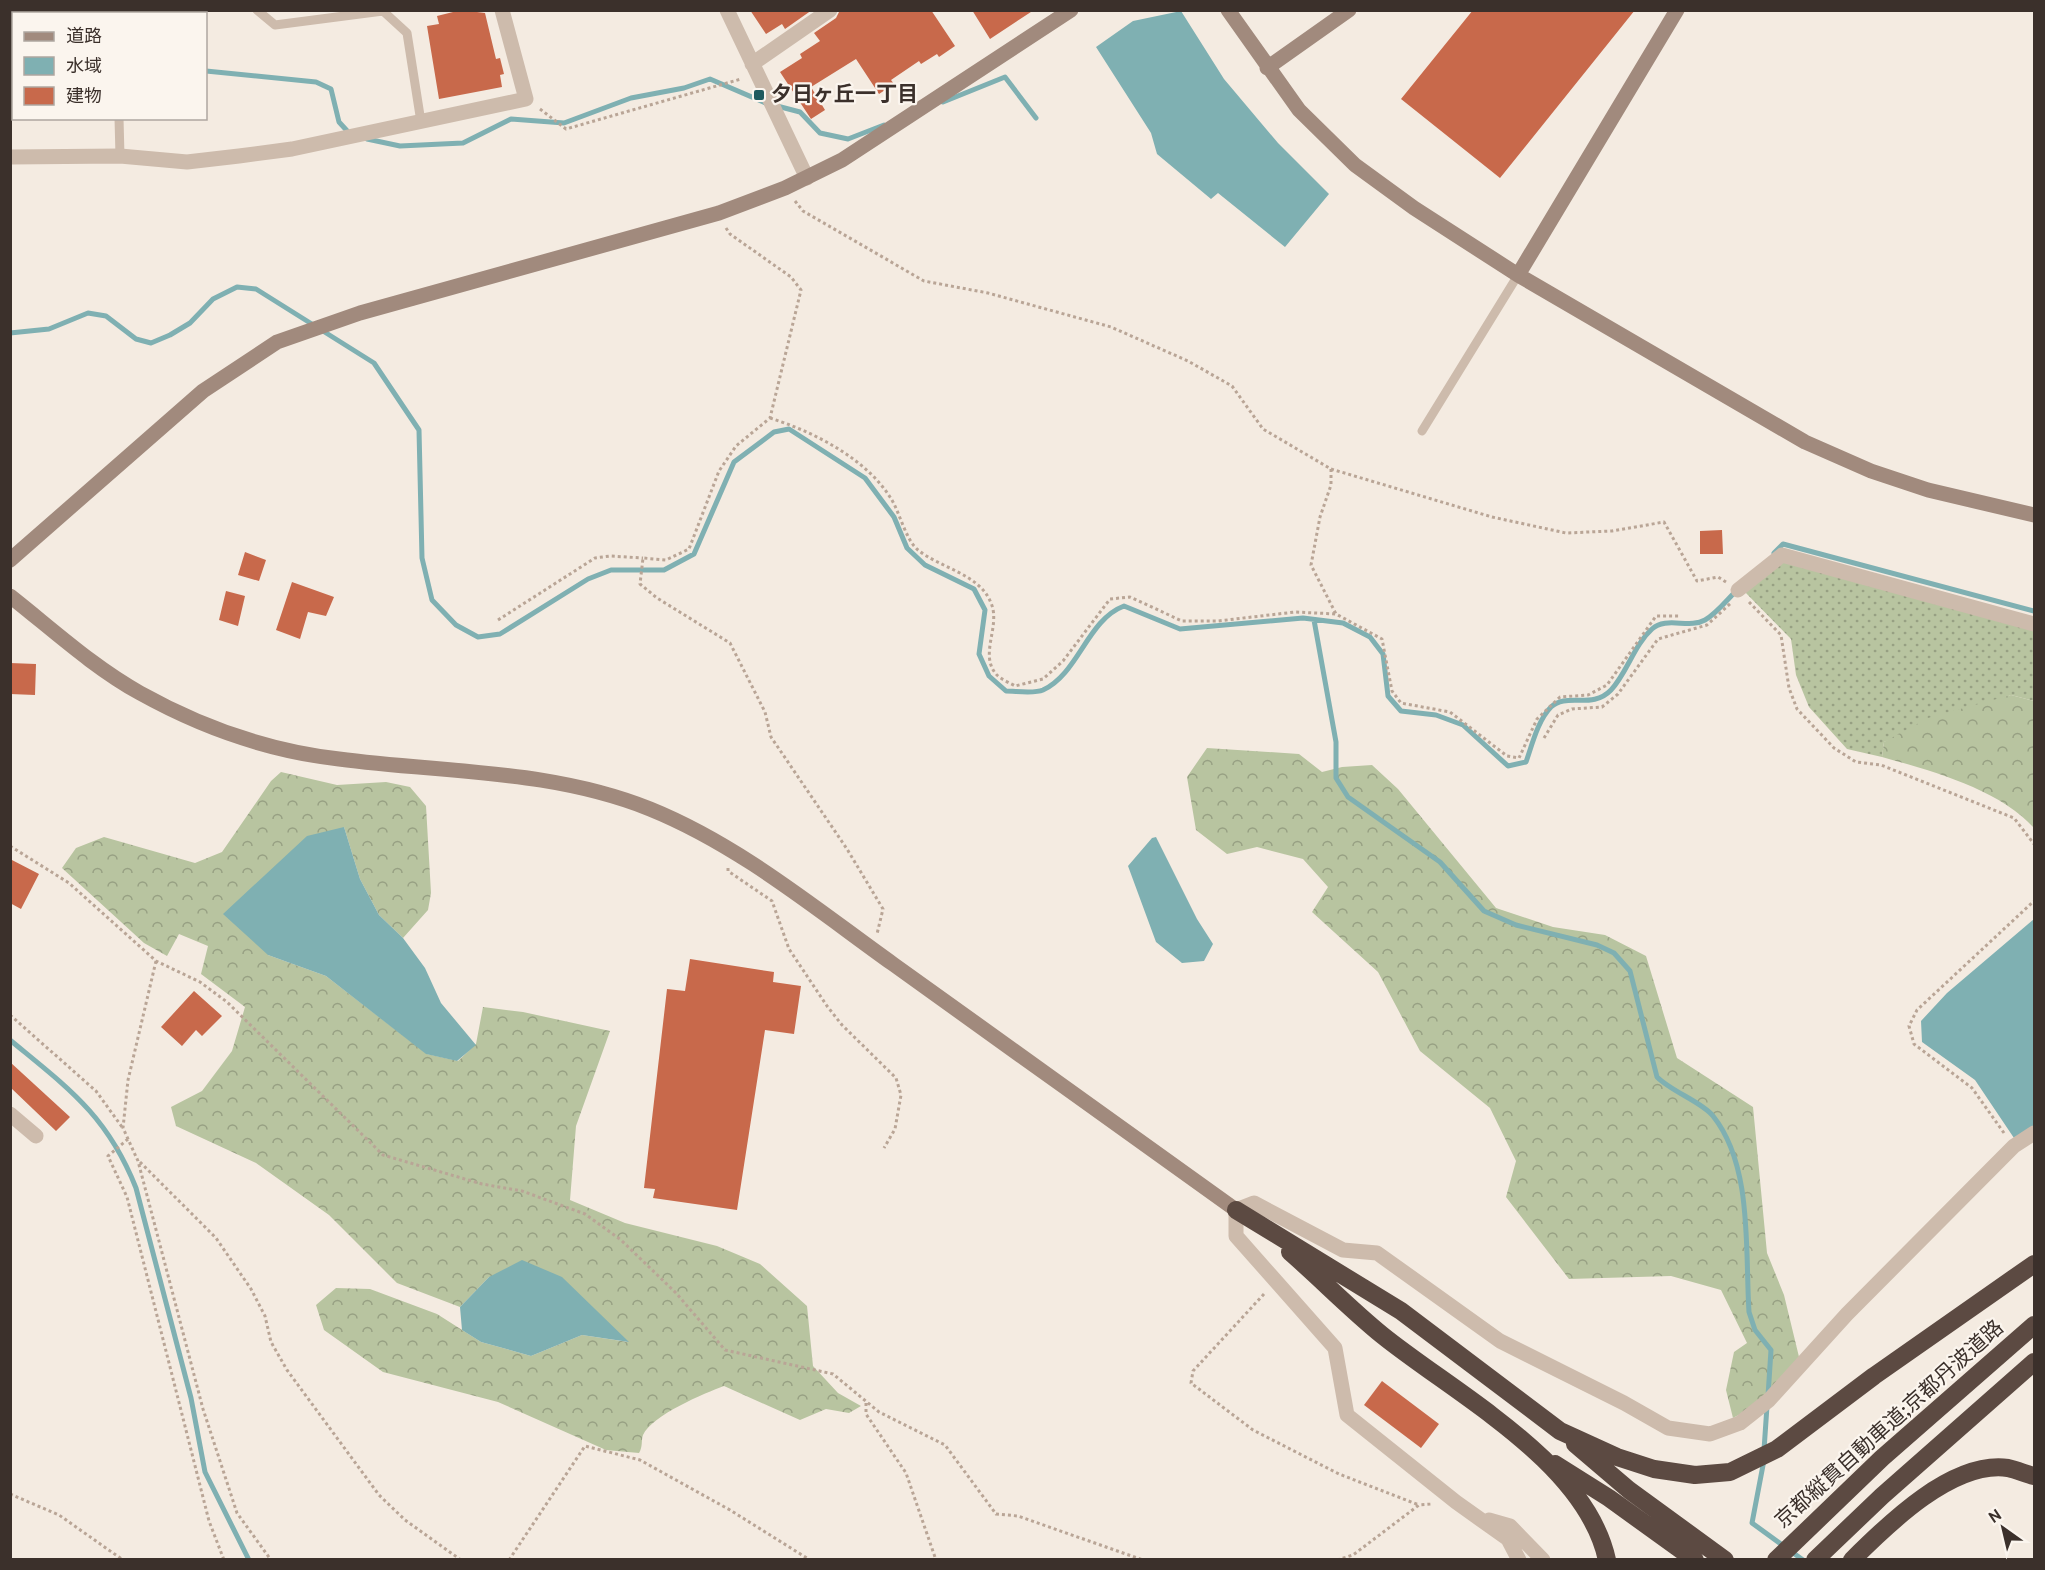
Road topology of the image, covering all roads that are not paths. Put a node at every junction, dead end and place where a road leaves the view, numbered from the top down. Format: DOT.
graph roads {
  1 [pos="257,10"];
  2 [pos="502,10"];
  3 [pos="727,10"];
  4 [pos="830,10"];
  5 [pos="1071,10"];
  6 [pos="1228,10"];
  7 [pos="1349,10"];
  8 [pos="1677,10"];
  9 [pos="1267,68"];
  10 [pos="755,69"];
  11 [pos="118,120"];
  12 [pos="421,122"];
  13 [pos="120,156"];
  14 [pos="10,157"];
  15 [pos="807,178"];
  16 [pos="1518,275"];
  17 [pos="1422,431"];
  18 [pos="2034,515"];
  19 [pos="10,560"];
  20 [pos="1739,592"];
  21 [pos="10,596"];
  22 [pos="2034,624"];
  23 [pos="10,1114"];
  24 [pos="2034,1133"];
  25 [pos="36,1136"];
  26 [pos="1236,1210"];
  27 [pos="1257,1223"];
  28 [pos="2034,1264"];
  29 [pos="2034,1325"];
  30 [pos="2034,1362"];
  31 [pos="1560,1431"];
  32 [pos="1542,1456"];
  33 [pos="2034,1476"];
  34 [pos="1474,1515"];
  35 [pos="1779,1557"];
  36 [pos="1520,1560"];
  37 [pos="1543,1560"];
  38 [pos="1607,1560"];
  39 [pos="1695,1560"];
  40 [pos="1725,1560"];
  41 [pos="1815,1560"];
  42 [pos="1852,1560"];
  1 -- 12 [label="lane"];
  2 -- 12 [label="street"];
  3 -- 10 [label="street"];
  4 -- 10 [label="street"];
  5 -- 15 [label="street"];
  6 -- 9 [label="street"];
  7 -- 9 [label="street"];
  8 -- 16 [label="street"];
  9 -- 16 [label="street"];
  10 -- 15 [label="street"];
  11 -- 13 [label="lane"];
  12 -- 13 [label="street"];
  13 -- 14 [label="street"];
  15 -- 19 [label="street"];
  16 -- 17 [label="lane"];
  16 -- 18 [label="street"];
  20 -- 22 [label="street"];
  21 -- 26 [label="street"];
  23 -- 25 [label="street"];
  24 -- 26 [label="street"];
  26 -- 27 [label="highway"];
  26 -- 34 [label="street"];
  27 -- 31 [label="highway"];
  27 -- 32 [label="highway"];
  28 -- 31 [label="highway"];
  29 -- 35 [label="highway, 京都縦貫自動車道;京都丹波道路"];
  30 -- 41 [label="highway"];
  31 -- 40 [label="highway"];
  32 -- 38 [label="highway"];
  32 -- 39 [label="highway"];
  33 -- 42 [label="highway"];
  34 -- 36 [label="street"];
  34 -- 37 [label="street"];
}
